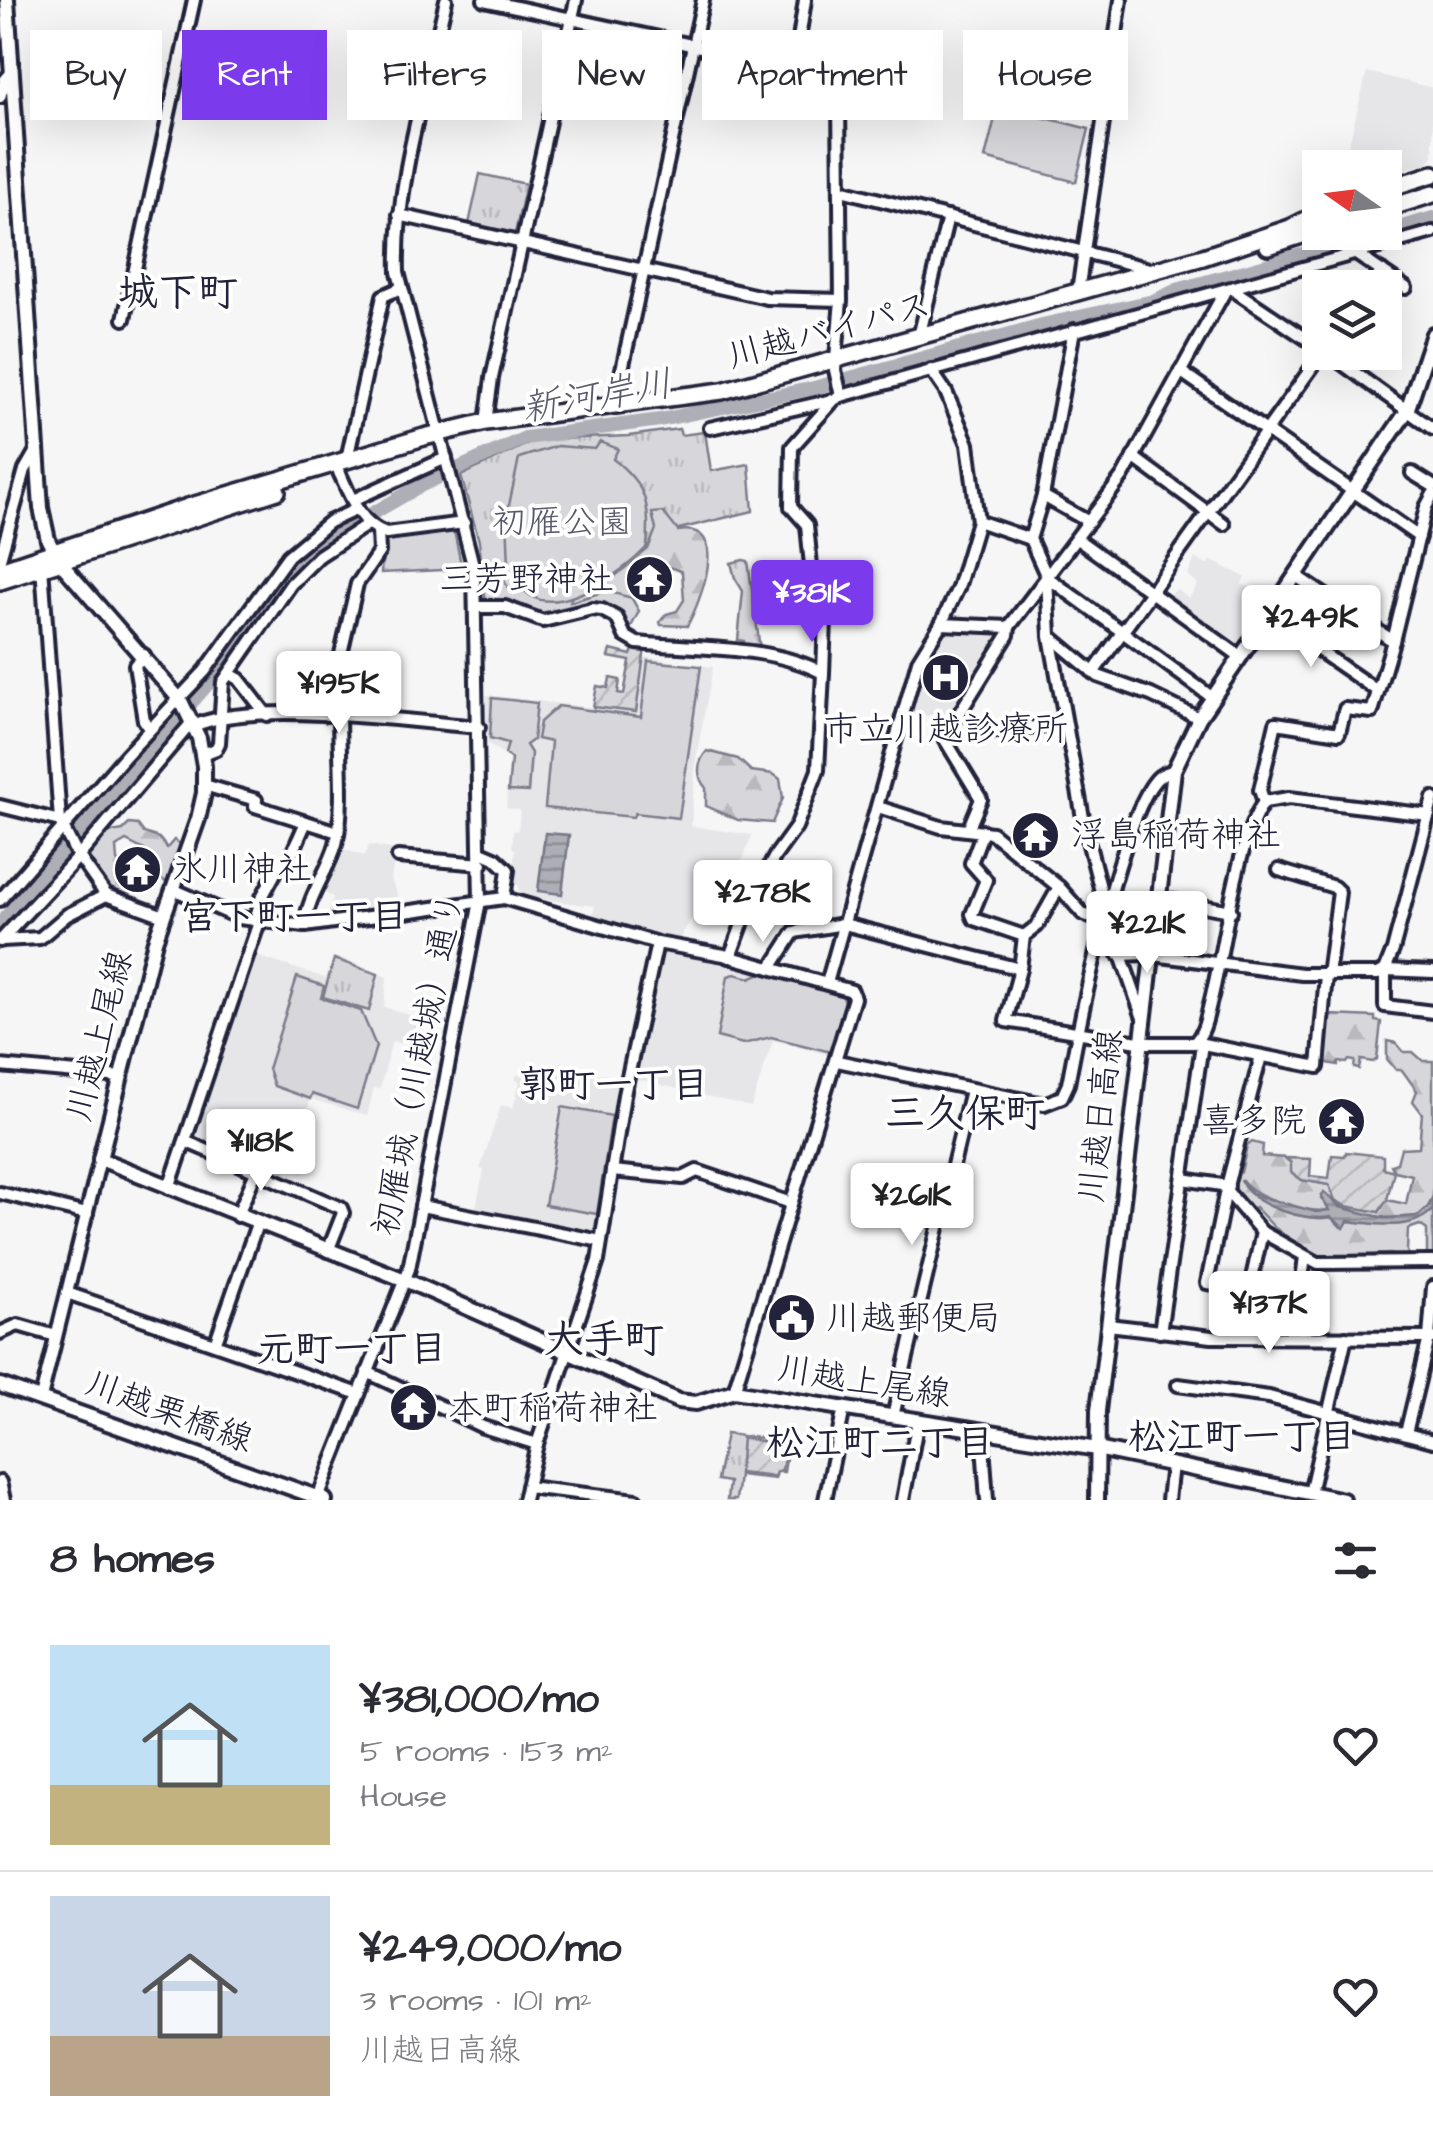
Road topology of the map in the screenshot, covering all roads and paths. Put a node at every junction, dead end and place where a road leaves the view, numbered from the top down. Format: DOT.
graph roads {
  1 [pos="7,0"];
  2 [pos="194,0"];
  3 [pos="446,0"];
  4 [pos="484,0"];
  5 [pos="576,0"];
  6 [pos="703,0"];
  7 [pos="805,0"];
  8 [pos="1121,0"];
  9 [pos="572,20"];
  10 [pos="4,27"];
  11 [pos="800,30"];
  12 [pos="693,47"];
  13 [pos="702,49"];
  14 [pos="11,73"];
  15 [pos="0,97"];
  16 [pos="839,120"];
  17 [pos="1433,174"];
  18 [pos="1402,184"];
  19 [pos="841,190"];
  20 [pos="1433,194"];
  21 [pos="1402,204"];
  22 [pos="399,215"];
  23 [pos="948,217"];
  24 [pos="1302,220"];
  25 [pos="1433,232"];
  26 [pos="1302,235"];
  27 [pos="523,242"];
  28 [pos="1085,253"];
  29 [pos="1356,254"];
  30 [pos="644,269"];
  31 [pos="1155,270"];
  32 [pos="1380,270"];
  33 [pos="1402,285"];
  34 [pos="401,288"];
  35 [pos="1406,288"];
  36 [pos="1228,290"];
  37 [pos="1078,292"];
  38 [pos="841,300"];
  39 [pos="124,319"];
  40 [pos="1074,330"];
  41 [pos="1433,334"];
  42 [pos="919,338"];
  43 [pos="1302,338"];
  44 [pos="836,369"];
  45 [pos="931,370"];
  46 [pos="1310,370"];
  47 [pos="1350,370"];
  48 [pos="1180,372"];
  49 [pos="838,396"];
  50 [pos="614,406"];
  51 [pos="1407,411"];
  52 [pos="486,422"];
  53 [pos="710,428"];
  54 [pos="1433,428"];
  55 [pos="1266,432"];
  56 [pos="37,449"];
  57 [pos="444,449"];
  58 [pos="1133,457"];
  59 [pos="343,465"];
  60 [pos="1412,472"];
  61 [pos="1433,486"];
  62 [pos="1352,493"];
  63 [pos="1433,494"];
  64 [pos="1043,496"];
  65 [pos="355,504"];
  66 [pos="1208,512"];
  67 [pos="978,521"];
  68 [pos="464,522"];
  69 [pos="1089,522"];
  70 [pos="1224,524"];
  71 [pos="373,527"];
  72 [pos="1418,537"];
  73 [pos="1030,539"];
  74 [pos="1076,539"];
  75 [pos="56,556"];
  76 [pos="0,560"];
  77 [pos="42,566"];
  78 [pos="0,570"];
  79 [pos="1047,576"];
  80 [pos="1296,576"];
  81 [pos="0,580"];
  82 [pos="1151,592"];
  83 [pos="477,607"];
  84 [pos="1268,616"];
  85 [pos="940,624"];
  86 [pos="1009,627"];
  87 [pos="1122,632"];
  88 [pos="1050,636"];
  89 [pos="1393,641"];
  90 [pos="144,654"];
  91 [pos="1241,657"];
  92 [pos="824,673"];
  93 [pos="1093,673"];
  94 [pos="230,674"];
  95 [pos="1376,690"];
  96 [pos="1213,698"];
  97 [pos="180,699"];
  98 [pos="267,715"];
  99 [pos="333,715"];
  100 [pos="222,716"];
  101 [pos="1200,718"];
  102 [pos="192,722"];
  103 [pos="1065,724"];
  104 [pos="478,727"];
  105 [pos="150,729"];
  106 [pos="996,731"];
  107 [pos="203,754"];
  108 [pos="1174,770"];
  109 [pos="204,785"];
  110 [pos="1433,798"];
  111 [pos="1264,802"];
  112 [pos="0,806"];
  113 [pos="878,806"];
  114 [pos="1429,815"];
  115 [pos="306,822"];
  116 [pos="63,828"];
  117 [pos="968,830"];
  118 [pos="983,831"];
  119 [pos="338,832"];
  120 [pos="77,853"];
  121 [pos="398,857"];
  122 [pos="481,858"];
  123 [pos="1279,870"];
  124 [pos="1059,886"];
  125 [pos="175,890"];
  126 [pos="106,895"];
  127 [pos="504,898"];
  128 [pos="1158,898"];
  129 [pos="0,900"];
  130 [pos="480,901"];
  131 [pos="1231,911"];
  132 [pos="164,916"];
  133 [pos="1106,919"];
  134 [pos="257,922"];
  135 [pos="844,924"];
  136 [pos="305,926"];
  137 [pos="1024,936"];
  138 [pos="1,941"];
  139 [pos="657,943"];
  140 [pos="1119,955"];
  141 [pos="1151,956"];
  142 [pos="730,957"];
  143 [pos="1220,962"];
  144 [pos="771,968"];
  145 [pos="1020,969"];
  146 [pos="1385,970"];
  147 [pos="1433,972"];
  148 [pos="1327,975"];
  149 [pos="827,983"];
  150 [pos="1433,1012"];
  151 [pos="1142,1018"];
  152 [pos="1078,1032"];
  153 [pos="1140,1042"];
  154 [pos="1200,1043"];
  155 [pos="1261,1056"];
  156 [pos="837,1060"];
  157 [pos="0,1066"];
  158 [pos="121,1077"];
  159 [pos="971,1090"];
  160 [pos="187,1142"];
  161 [pos="100,1159"];
  162 [pos="257,1170"];
  163 [pos="612,1170"];
  164 [pos="1183,1179"];
  165 [pos="169,1188"];
  166 [pos="1227,1188"];
  167 [pos="0,1193"];
  168 [pos="791,1203"];
  169 [pos="421,1206"];
  170 [pos="86,1214"];
  171 [pos="237,1216"];
  172 [pos="258,1224"];
  173 [pos="1262,1232"];
  174 [pos="601,1241"];
  175 [pos="328,1251"];
  176 [pos="1305,1257"];
  177 [pos="1433,1262"];
  178 [pos="405,1280"];
  179 [pos="1250,1287"];
  180 [pos="1433,1287"];
  181 [pos="67,1294"];
  182 [pos="1300,1294"];
  183 [pos="1108,1325"];
  184 [pos="1160,1332"];
  185 [pos="0,1333"];
  186 [pos="56,1336"];
  187 [pos="1300,1336"];
  188 [pos="1346,1337"];
  189 [pos="1431,1338"];
  190 [pos="215,1344"];
  191 [pos="568,1352"];
  192 [pos="367,1372"];
  193 [pos="0,1385"];
  194 [pos="1178,1385"];
  195 [pos="734,1391"];
  196 [pos="358,1394"];
  197 [pos="40,1398"];
  198 [pos="844,1408"];
  199 [pos="1331,1413"];
  200 [pos="893,1416"];
  201 [pos="918,1420"];
  202 [pos="982,1431"];
  203 [pos="1406,1433"];
  204 [pos="1433,1440"];
  205 [pos="538,1444"];
  206 [pos="1096,1450"];
  207 [pos="1172,1465"];
  208 [pos="0,1482"];
  209 [pos="527,1487"];
  210 [pos="1310,1493"];
  211 [pos="1327,1498"];
  212 [pos="320,1499"];
  213 [pos="4,1500"];
  214 [pos="524,1500"];
  215 [pos="636,1500"];
  216 [pos="825,1500"];
  217 [pos="902,1500"];
  218 [pos="987,1500"];
  219 [pos="1096,1500"];
  220 [pos="1168,1500"];
  221 [pos="1342,1500"];
  1 -- 10 [label="main road, 川越上尾線"];
  2 -- 39 [label="street"];
  3 -- 22 [label="street, 初雁城（川越城）通り"];
  4 -- 9 [label="street"];
  5 -- 9 [label="street"];
  6 -- 12 [label="street"];
  7 -- 11 [label="street"];
  8 -- 28 [label="street"];
  9 -- 12 [label="street"];
  9 -- 27 [label="street"];
  10 -- 14 [label="main road, 川越上尾線"];
  12 -- 13 [label="street"];
  12 -- 30 [label="street"];
  14 -- 15 [label="street"];
  14 -- 56 [label="main road, 川越上尾線"];
  16 -- 19 [label="street"];
  17 -- 18 [label="highway"];
  19 -- 23 [label="street"];
  19 -- 38 [label="street"];
  20 -- 21 [label="highway"];
  22 -- 27 [label="street"];
  22 -- 34 [label="street, 初雁城（川越城）通り"];
  23 -- 28 [label="street"];
  23 -- 42 [label="street"];
  24 -- 31 [label="highway, 川越バイパス"];
  25 -- 29 [label="street"];
  26 -- 44 [label="highway, 川越バイパス"];
  27 -- 30 [label="street"];
  27 -- 52 [label="street"];
  28 -- 31 [label="street"];
  28 -- 37 [label="street"];
  29 -- 32 [label="street"];
  29 -- 36 [label="street"];
  30 -- 38 [label="street"];
  30 -- 50 [label="street"];
  31 -- 37 [label="highway, 川越バイパス"];
  33 -- 35 [label="street"];
  34 -- 57 [label="street, 初雁城（川越城）通り"];
  34 -- 59 [label="street"];
  36 -- 40 [label="street"];
  36 -- 43 [label="street"];
  36 -- 48 [label="street"];
  37 -- 42 [label="highway, 川越バイパス"];
  38 -- 44 [label="street"];
  40 -- 45 [label="street"];
  40 -- 64 [label="street"];
  41 -- 51 [label="main road, 川越日高線"];
  42 -- 44 [label="highway, 川越バイパス"];
  44 -- 49 [label="street"];
  44 -- 50 [label="highway, 川越バイパス"];
  44 -- 57 [label="highway, 川越バイパス"];
  45 -- 49 [label="street"];
  45 -- 67 [label="street"];
  46 -- 55 [label="street"];
  47 -- 51 [label="street"];
  48 -- 55 [label="street"];
  48 -- 58 [label="street"];
  49 -- 53 [label="street"];
  49 -- 92 [label="street"];
  50 -- 52 [label="highway, 川越バイパス"];
  51 -- 54 [label="street"];
  51 -- 62 [label="main road, 川越日高線"];
  52 -- 57 [label="highway, 川越バイパス"];
  55 -- 62 [label="street"];
  55 -- 66 [label="street"];
  56 -- 75 [label="main road, 川越上尾線"];
  56 -- 76 [label="street"];
  57 -- 59 [label="highway, 川越バイパス"];
  57 -- 65 [label="street"];
  57 -- 68 [label="street, 初雁城（川越城）通り"];
  58 -- 66 [label="street"];
  58 -- 69 [label="street"];
  59 -- 65 [label="street"];
  59 -- 75 [label="highway, 川越バイパス"];
  60 -- 61 [label="street"];
  62 -- 72 [label="street"];
  62 -- 80 [label="main road, 川越日高線"];
  63 -- 72 [label="street"];
  64 -- 69 [label="street"];
  64 -- 73 [label="street"];
  65 -- 71 [label="street"];
  65 -- 97 [label="street"];
  66 -- 70 [label="street"];
  66 -- 82 [label="street"];
  67 -- 73 [label="street"];
  67 -- 85 [label="street"];
  68 -- 71 [label="street"];
  68 -- 83 [label="street, 初雁城（川越城）通り"];
  69 -- 74 [label="street"];
  71 -- 94 [label="street"];
  71 -- 99 [label="street"];
  72 -- 89 [label="street"];
  73 -- 79 [label="street"];
  74 -- 79 [label="street"];
  74 -- 82 [label="street"];
  75 -- 77 [label="highway, 川越バイパス"];
  75 -- 78 [label="highway, 川越バイパス"];
  75 -- 90 [label="main road, 川越上尾線"];
  77 -- 81 [label="highway, 川越バイパス"];
  77 -- 116 [label="street"];
  79 -- 86 [label="street"];
  79 -- 87 [label="street"];
  79 -- 88 [label="street"];
  80 -- 84 [label="main road, 川越日高線"];
  80 -- 89 [label="street"];
  82 -- 87 [label="street"];
  82 -- 91 [label="street"];
  83 -- 92 [label="street"];
  83 -- 104 [label="street, 初雁城（川越城）通り"];
  84 -- 91 [label="main road, 川越日高線"];
  84 -- 95 [label="street"];
  85 -- 86 [label="street"];
  85 -- 113 [label="street"];
  86 -- 117 [label="street"];
  87 -- 93 [label="street"];
  87 -- 96 [label="street"];
  88 -- 93 [label="street"];
  88 -- 103 [label="street"];
  89 -- 95 [label="street"];
  90 -- 97 [label="main road, 川越上尾線"];
  90 -- 105 [label="street"];
  91 -- 96 [label="main road, 川越日高線"];
  92 -- 142 [label="street"];
  93 -- 101 [label="street"];
  94 -- 98 [label="street"];
  94 -- 100 [label="street"];
  95 -- 111 [label="street"];
  96 -- 101 [label="main road, 川越日高線"];
  97 -- 102 [label="main road, 川越上尾線"];
  97 -- 105 [label="street"];
  98 -- 99 [label="street"];
  98 -- 100 [label="street"];
  99 -- 104 [label="street"];
  99 -- 119 [label="street"];
  100 -- 102 [label="street"];
  100 -- 107 [label="street"];
  101 -- 108 [label="main road, 川越日高線"];
  102 -- 107 [label="main road, 川越上尾線"];
  102 -- 120 [label="street"];
  103 -- 106 [label="street"];
  103 -- 133 [label="street"];
  104 -- 122 [label="street, 初雁城（川越城）通り"];
  105 -- 116 [label="street"];
  107 -- 109 [label="main road, 川越上尾線"];
  108 -- 128 [label="main road, 川越日高線"];
  108 -- 133 [label="street"];
  109 -- 115 [label="street"];
  109 -- 125 [label="main road, 川越上尾線"];
  110 -- 114 [label="street"];
  111 -- 114 [label="street"];
  111 -- 131 [label="street"];
  112 -- 116 [label="street"];
  113 -- 117 [label="street"];
  113 -- 135 [label="street"];
  114 -- 146 [label="street"];
  115 -- 119 [label="street"];
  115 -- 134 [label="street"];
  116 -- 120 [label="street"];
  116 -- 129 [label="street"];
  117 -- 118 [label="street"];
  118 -- 124 [label="street"];
  118 -- 137 [label="street"];
  119 -- 136 [label="street"];
  120 -- 126 [label="street"];
  120 -- 138 [label="street"];
  121 -- 122 [label="street"];
  122 -- 127 [label="street"];
  122 -- 130 [label="street, 初雁城（川越城）通り"];
  123 -- 148 [label="street"];
  124 -- 133 [label="street"];
  124 -- 137 [label="street"];
  125 -- 132 [label="main road, 川越上尾線"];
  125 -- 134 [label="street"];
  126 -- 132 [label="street"];
  126 -- 138 [label="street"];
  127 -- 130 [label="street"];
  127 -- 139 [label="street"];
  128 -- 131 [label="street"];
  128 -- 141 [label="main road, 川越日高線"];
  130 -- 136 [label="street"];
  130 -- 169 [label="street, 初雁城（川越城）通り"];
  131 -- 143 [label="street"];
  132 -- 158 [label="main road, 川越上尾線"];
  133 -- 140 [label="street"];
  133 -- 152 [label="street"];
  134 -- 136 [label="street"];
  134 -- 160 [label="street"];
  135 -- 144 [label="street"];
  135 -- 145 [label="street"];
  135 -- 149 [label="street"];
  137 -- 145 [label="street"];
  139 -- 142 [label="street"];
  139 -- 163 [label="street"];
  140 -- 141 [label="street"];
  140 -- 151 [label="street"];
  141 -- 143 [label="street"];
  141 -- 151 [label="main road, 川越日高線"];
  142 -- 144 [label="street"];
  143 -- 148 [label="street"];
  143 -- 154 [label="street"];
  144 -- 149 [label="street"];
  145 -- 152 [label="street"];
  146 -- 147 [label="street"];
  146 -- 148 [label="street"];
  146 -- 150 [label="street"];
  148 -- 155 [label="street"];
  149 -- 156 [label="street"];
  151 -- 153 [label="main road, 川越日高線"];
  152 -- 153 [label="street"];
  152 -- 159 [label="street"];
  153 -- 154 [label="street"];
  153 -- 183 [label="main road, 川越日高線"];
  154 -- 155 [label="street"];
  154 -- 164 [label="street"];
  155 -- 166 [label="street"];
  156 -- 159 [label="street"];
  156 -- 168 [label="street"];
  157 -- 158 [label="street"];
  158 -- 161 [label="main road, 川越上尾線"];
  159 -- 200 [label="street"];
  160 -- 162 [label="street"];
  160 -- 165 [label="street"];
  161 -- 165 [label="main road, 川越上尾線"];
  161 -- 170 [label="street"];
  162 -- 171 [label="street"];
  162 -- 175 [label="street"];
  163 -- 168 [label="street"];
  163 -- 174 [label="street"];
  164 -- 166 [label="street"];
  164 -- 184 [label="street"];
  165 -- 171 [label="main road, 川越上尾線"];
  166 -- 173 [label="street"];
  166 -- 179 [label="street"];
  167 -- 170 [label="street"];
  168 -- 195 [label="street"];
  169 -- 174 [label="street"];
  169 -- 178 [label="street, 初雁城（川越城）通り"];
  170 -- 181 [label="street"];
  171 -- 172 [label="main road, 川越上尾線"];
  172 -- 175 [label="main road, 川越上尾線"];
  172 -- 190 [label="street"];
  173 -- 176 [label="street"];
  173 -- 179 [label="street"];
  174 -- 191 [label="street"];
  175 -- 178 [label="main road, 川越上尾線"];
  176 -- 177 [label="street"];
  176 -- 182 [label="street"];
  178 -- 191 [label="main road, 川越上尾線"];
  178 -- 192 [label="street, 初雁城（川越城）通り"];
  179 -- 182 [label="street"];
  180 -- 189 [label="street"];
  181 -- 186 [label="street"];
  181 -- 190 [label="street"];
  182 -- 187 [label="street"];
  183 -- 184 [label="street"];
  183 -- 206 [label="main road, 川越日高線"];
  184 -- 187 [label="street"];
  185 -- 186 [label="street"];
  186 -- 197 [label="street"];
  187 -- 188 [label="street"];
  188 -- 189 [label="street"];
  188 -- 199 [label="street"];
  189 -- 203 [label="street"];
  190 -- 196 [label="street"];
  191 -- 195 [label="main road, 川越上尾線"];
  191 -- 205 [label="street"];
  192 -- 196 [label="street, 初雁城（川越城）通り"];
  192 -- 205 [label="street"];
  193 -- 197 [label="main road, 川越栗橋線"];
  194 -- 199 [label="street"];
  195 -- 198 [label="main road, 川越上尾線"];
  196 -- 212 [label="street, 初雁城（川越城）通り"];
  197 -- 212 [label="main road, 川越栗橋線"];
  198 -- 200 [label="main road, 川越上尾線"];
  198 -- 216 [label="street"];
  199 -- 203 [label="street"];
  199 -- 210 [label="street"];
  200 -- 201 [label="main road, 川越上尾線"];
  201 -- 202 [label="main road, 川越上尾線"];
  201 -- 217 [label="street"];
  202 -- 206 [label="main road, 川越上尾線"];
  202 -- 218 [label="street"];
  203 -- 204 [label="street"];
  205 -- 209 [label="street"];
  206 -- 207 [label="main road, 川越上尾線"];
  206 -- 219 [label="main road, 川越日高線"];
  207 -- 210 [label="main road, 川越上尾線"];
  207 -- 220 [label="street"];
  208 -- 213 [label="street"];
  209 -- 214 [label="street"];
  209 -- 215 [label="street"];
  210 -- 211 [label="main road, 川越上尾線"];
  211 -- 221 [label="main road, 川越上尾線"];
}
